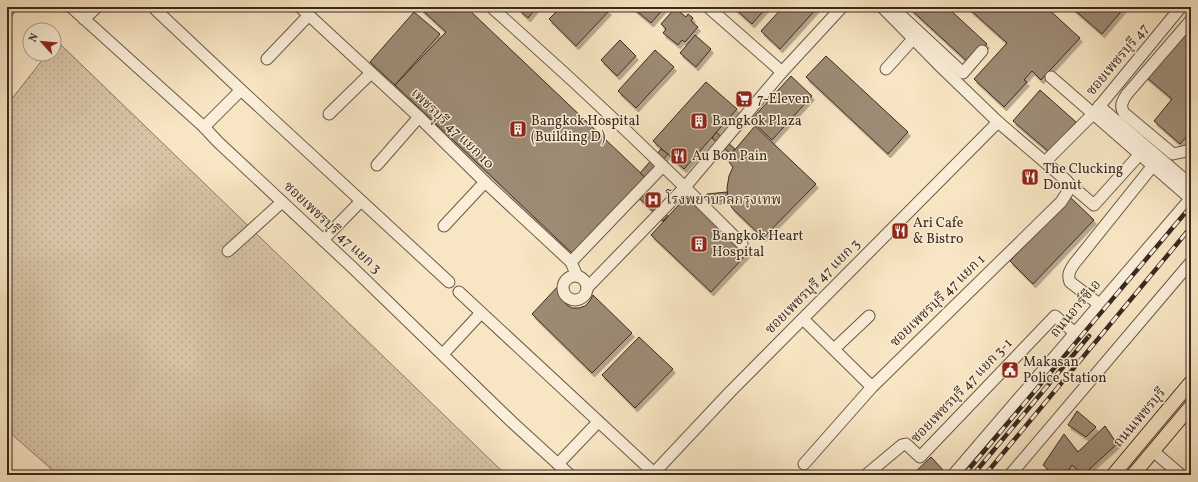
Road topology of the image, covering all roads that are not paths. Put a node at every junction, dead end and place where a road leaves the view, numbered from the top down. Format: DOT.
graph roads {
  1 [pos="11,7"];
  2 [pos="71,7"];
  3 [pos="97,7"];
  4 [pos="300,7"];
  5 [pos="491,7"];
  6 [pos="708,7"];
  7 [pos="842,7"];
  8 [pos="882,7"];
  9 [pos="892,7"];
  10 [pos="1182,7"];
  11 [pos="156,10"];
  12 [pos="7,12"];
  13 [pos="309,15"];
  14 [pos="84,19"];
  15 [pos="1191,20"];
  16 [pos="918,39"];
  17 [pos="982,51"];
  18 [pos="267,58"];
  19 [pos="886,70"];
  20 [pos="782,72"];
  21 [pos="371,73"];
  22 [pos="1051,77"];
  23 [pos="240,90"];
  24 [pos="1096,110"];
  25 [pos="329,114"];
  26 [pos="419,117"];
  27 [pos="998,122"];
  28 [pos="204,127"];
  29 [pos="1191,150"];
  30 [pos="1140,154"];
  31 [pos="1045,162"];
  32 [pos="1156,162"];
  33 [pos="377,165"];
  34 [pos="663,166"];
  35 [pos="485,182"];
  36 [pos="1067,182"];
  37 [pos="1191,185"];
  38 [pos="685,187"];
  39 [pos="1191,199"];
  40 [pos="361,201"];
  41 [pos="282,202"];
  42 [pos="444,226"];
  43 [pos="323,240"];
  44 [pos="742,244"];
  45 [pos="228,251"];
  46 [pos="571,262"];
  47 [pos="1191,262"];
  48 [pos="577,276"];
  49 [pos="449,282"];
  50 [pos="587,288"];
  51 [pos="459,292"];
  52 [pos="1099,304"];
  53 [pos="481,313"];
  54 [pos="868,316"];
  55 [pos="803,319"];
  56 [pos="1074,334"];
  57 [pos="834,349"];
  58 [pos="443,354"];
  59 [pos="1191,382"];
  60 [pos="872,387"];
  61 [pos="1191,406"];
  62 [pos="598,422"];
  63 [pos="1153,451"];
  64 [pos="558,464"];
  65 [pos="804,464"];
  66 [pos="653,474"];
  67 [pos="570,475"];
  68 [pos="866,475"];
  69 [pos="953,475"];
  70 [pos="1010,475"];
  71 [pos="1114,475"];
  72 [pos="1134,475"];
  73 [pos="1181,475"];
  1 -- 12 [label="street"];
  2 -- 14 [label="street, ซอยเพชรบุรี 47 แยก 3"];
  3 -- 14 [label="street"];
  4 -- 13 [label="street, เพชรบุุรี 47 แยก 10"];
  5 -- 34 [label="street"];
  6 -- 20 [label="street"];
  7 -- 20 [label="street"];
  8 -- 16 [label="street"];
  9 -- 16 [label="street"];
  10 -- 24 [label="street, ซอยเพชรบุรี 47"];
  11 -- 23 [label="street"];
  13 -- 18 [label="street"];
  13 -- 21 [label="street, เพชรบุุรี 47 แยก 10"];
  14 -- 28 [label="street, ซอยเพชรบุรี 47 แยก 3"];
  15 -- 29 [label="street"];
  16 -- 17 [label="street"];
  16 -- 19 [label="street"];
  16 -- 27 [label="street"];
  20 -- 38 [label="street"];
  21 -- 25 [label="street"];
  21 -- 26 [label="street, เพชรบุุรี 47 แยก 10"];
  22 -- 24 [label="street"];
  23 -- 28 [label="street"];
  23 -- 40 [label="street"];
  24 -- 30 [label="street, ซอยเพชรบุรี 47"];
  24 -- 31 [label="street, ซอยเพชรบุรี 47"];
  24 -- 32 [label="street"];
  26 -- 33 [label="street"];
  26 -- 35 [label="street, เพชรบุุรี 47 แยก 10"];
  27 -- 31 [label="street"];
  27 -- 55 [label="street, ซอยเพชรบุรี 47 แยก 3"];
  28 -- 41 [label="street, ซอยเพชรบุรี 47 แยก 3"];
  30 -- 32 [label="street, ซอยเพชรบุรี 47"];
  30 -- 36 [label="street"];
  31 -- 36 [label="street"];
  32 -- 37 [label="street"];
  32 -- 39 [label="street, ซอยเพชรบุรี 47"];
  32 -- 52 [label="street"];
  34 -- 38 [label="street"];
  34 -- 46 [label="street"];
  35 -- 42 [label="street"];
  35 -- 46 [label="street, เพชรบุุรี 47 แยก 10"];
  36 -- 60 [label="street, ซอยเพชรบุรี 47 แยก 1"];
  38 -- 44 [label="street"];
  38 -- 50 [label="street"];
  39 -- 52 [label="street, ถนนอาร์ซีเอ"];
  40 -- 43 [label="street"];
  40 -- 49 [label="street"];
  41 -- 43 [label="street, ซอยเพชรบุรี 47 แยก 3"];
  41 -- 45 [label="street"];
  43 -- 58 [label="street, ซอยเพชรบุรี 47 แยก 3"];
  46 -- 48 [label="street, เพชรบุุรี 47 แยก 10"];
  47 -- 70 [label="street"];
  48 -- 50 [label="street"];
  48 -- 50 [label="street"];
  51 -- 53 [label="street"];
  52 -- 56 [label="street, ถนนอาร์ซีเอ"];
  53 -- 58 [label="street"];
  53 -- 62 [label="street"];
  54 -- 57 [label="street"];
  55 -- 57 [label="street"];
  55 -- 66 [label="street, ซอยเพชรบุรี 47 แยก 3"];
  56 -- 68 [label="street, ซอยเพชรบุรี 47 แยก 3-1"];
  56 -- 69 [label="street, ถนนอาร์ซีเอ"];
  57 -- 60 [label="street"];
  58 -- 64 [label="street, ซอยเพชรบุรี 47 แยก 3"];
  59 -- 71 [label="main road, ถนนเพชรบุรี"];
  60 -- 65 [label="street, ซอยเพชรบุรี 47 แยก 1"];
  61 -- 63 [label="main road"];
  62 -- 64 [label="street"];
  62 -- 66 [label="street"];
  63 -- 72 [label="main road"];
  63 -- 73 [label="street"];
  64 -- 67 [label="street, ซอยเพชรบุรี 47 แยก 3"];
}
